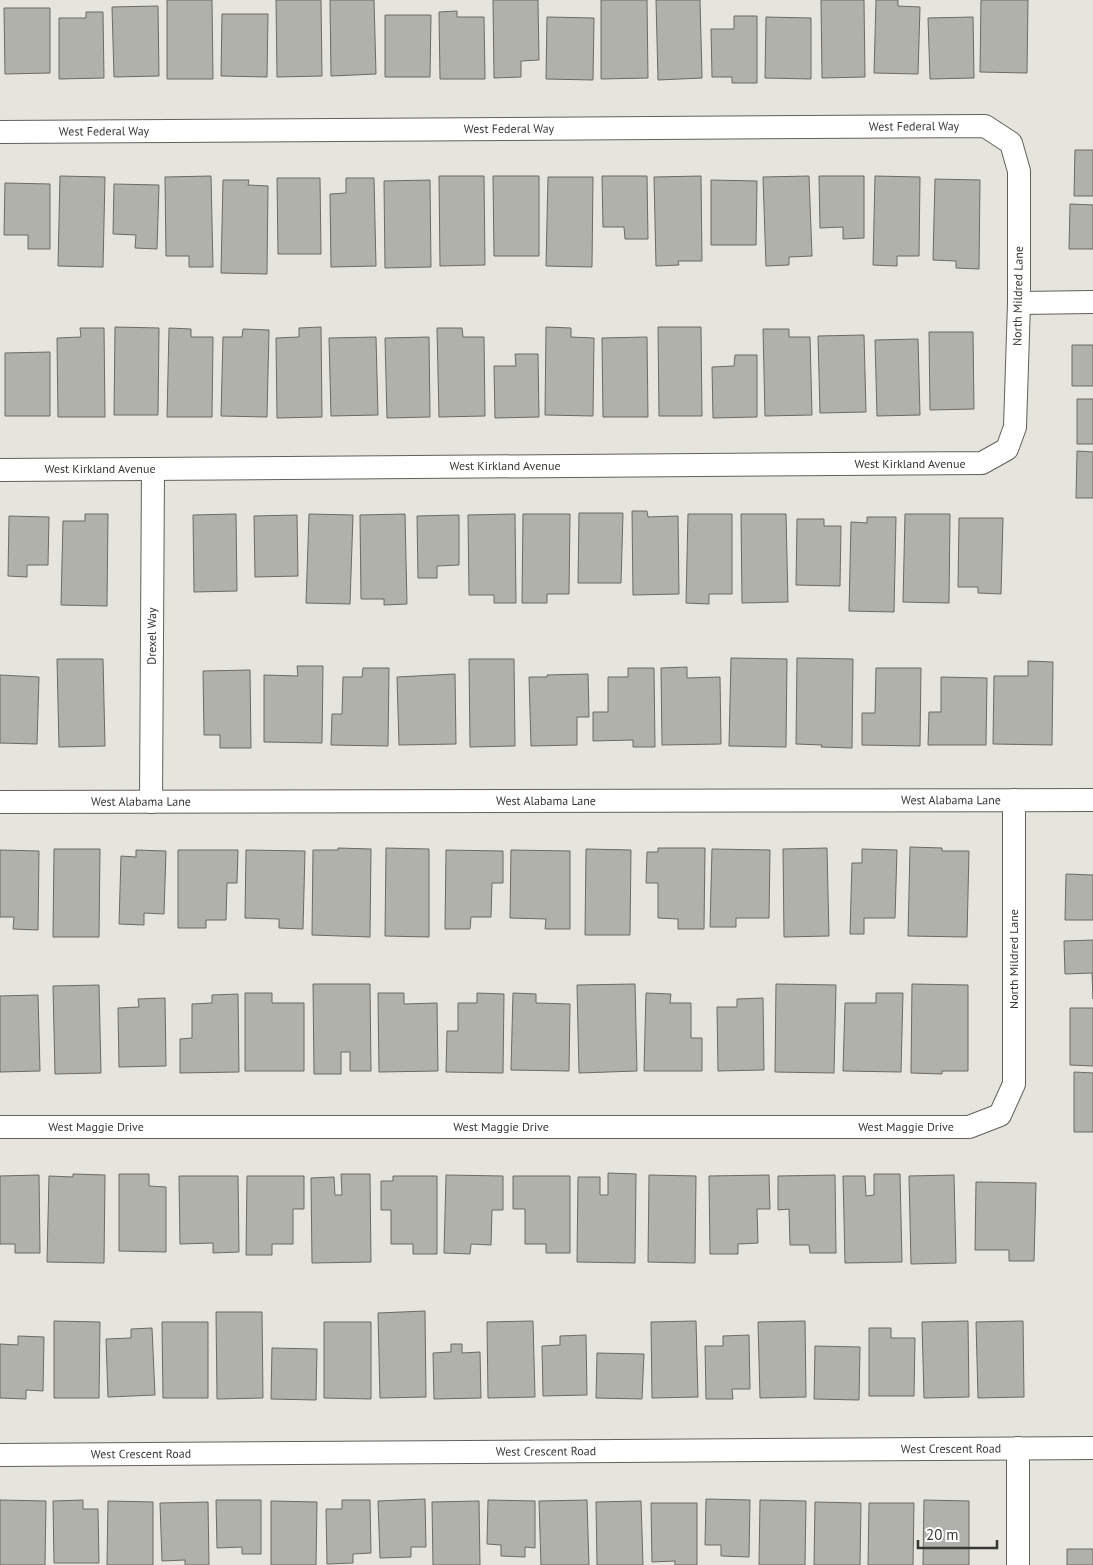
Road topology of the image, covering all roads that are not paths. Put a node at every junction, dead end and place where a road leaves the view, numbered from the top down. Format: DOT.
graph roads {
  1 [pos="0,132"];
  2 [pos="1011,143"];
  3 [pos="1093,302"];
  4 [pos="1019,303"];
  5 [pos="1007,449"];
  6 [pos="153,469"];
  7 [pos="0,470"];
  8 [pos="1014,800"];
  9 [pos="1093,800"];
  10 [pos="0,802"];
  11 [pos="151,802"];
  12 [pos="1000,1115"];
  13 [pos="0,1127"];
  14 [pos="1018,1448"];
  15 [pos="1093,1448"];
  16 [pos="0,1455"];
  17 [pos="1018,1565"];
  1 -- 2 [label="street, West Federal Way"];
  2 -- 4 [label="street, North Mildred Lane"];
  3 -- 4 [label="street"];
  4 -- 5 [label="street, North Mildred Lane"];
  5 -- 6 [label="street, West Kirkland Avenue"];
  6 -- 7 [label="street, West Kirkland Avenue"];
  6 -- 11 [label="street, Drexel Way"];
  8 -- 9 [label="street, West Alabama Lane"];
  8 -- 11 [label="street, West Alabama Lane"];
  8 -- 12 [label="street, North Mildred Lane"];
  10 -- 11 [label="street, West Alabama Lane"];
  12 -- 13 [label="street, West Maggie Drive"];
  14 -- 15 [label="street, West Crescent Road"];
  14 -- 16 [label="street, West Crescent Road"];
  14 -- 17 [label="street"];
}
